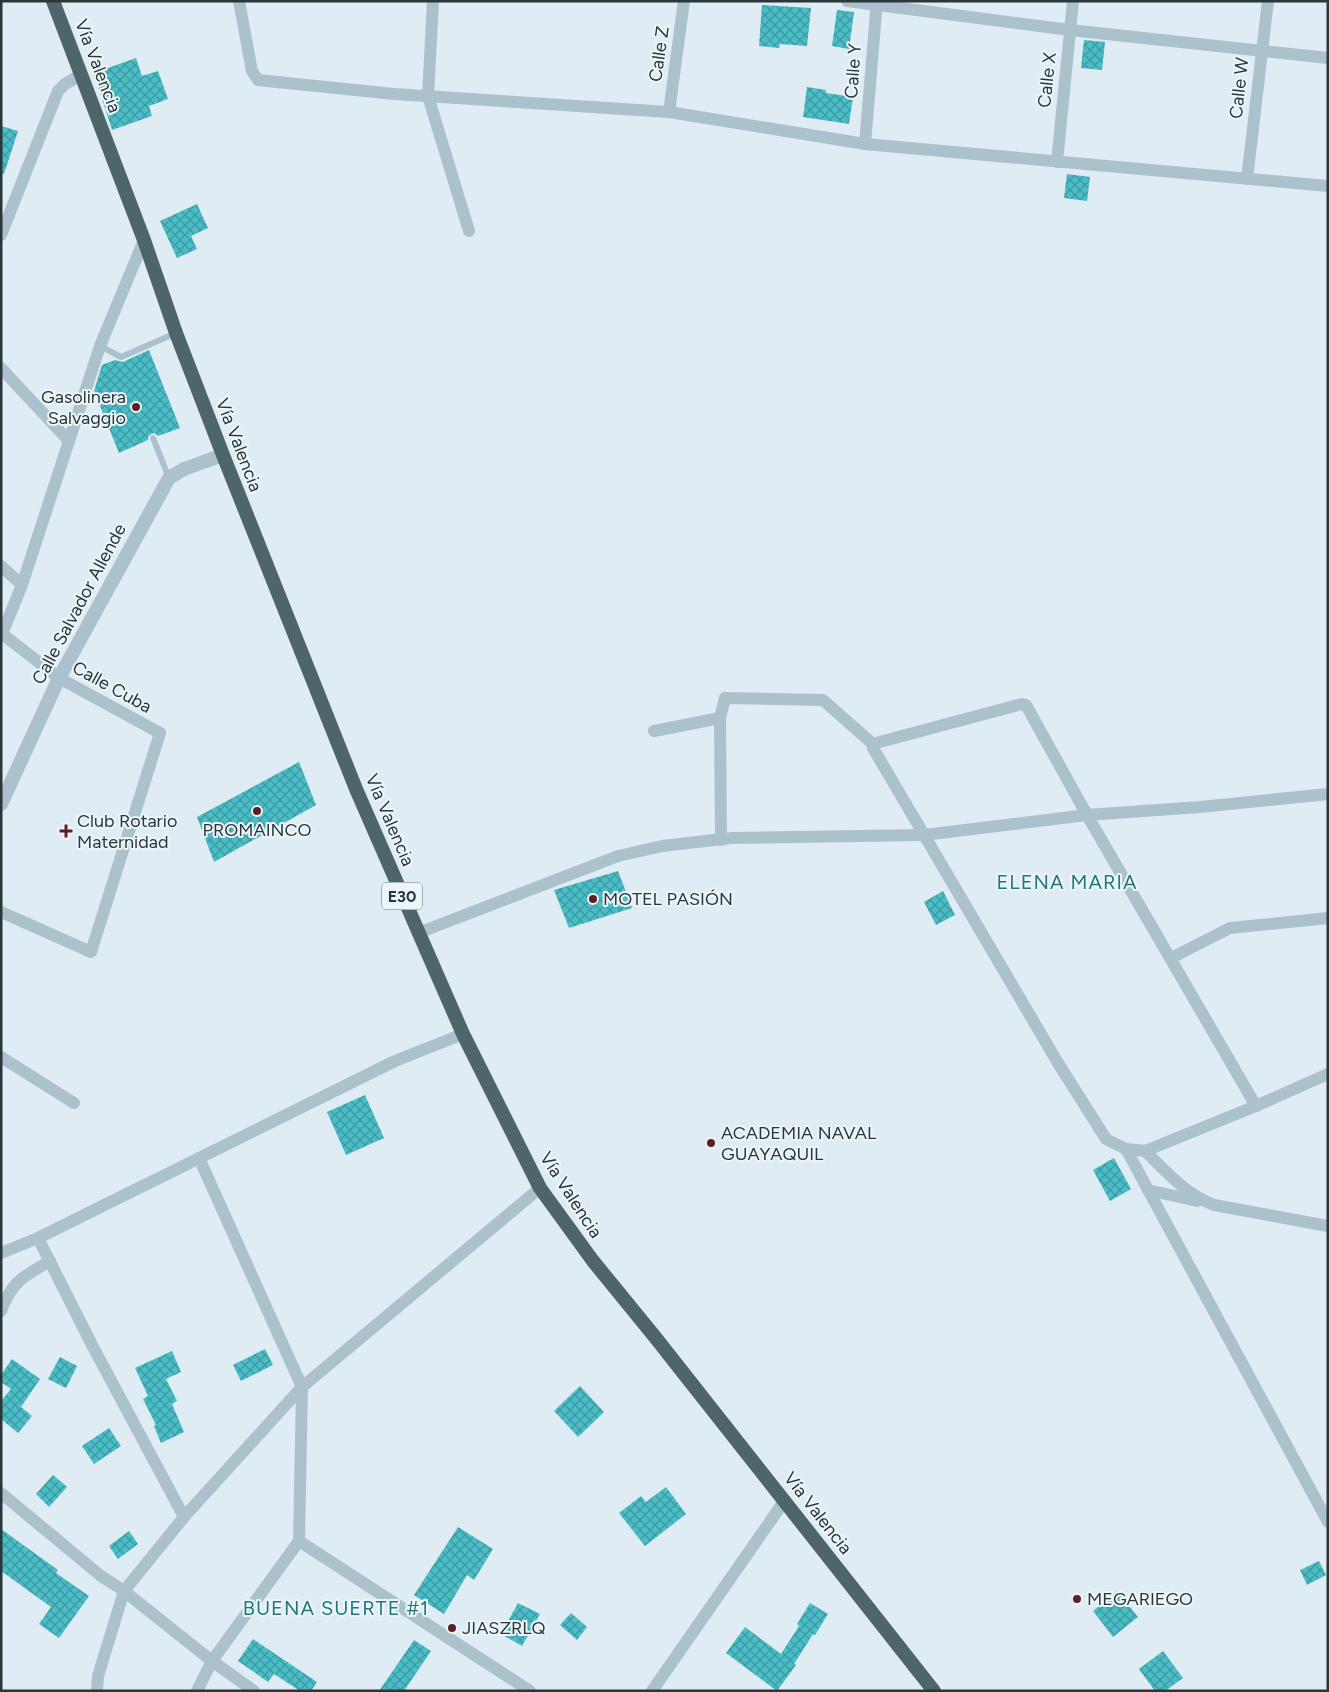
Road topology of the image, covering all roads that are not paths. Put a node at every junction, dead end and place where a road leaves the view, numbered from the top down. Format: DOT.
graph roads {
  1 [pos="53,1"];
  2 [pos="239,1"];
  3 [pos="432,1"];
  4 [pos="684,1"];
  5 [pos="847,1"];
  6 [pos="1073,1"];
  7 [pos="1268,1"];
  8 [pos="876,4"];
  9 [pos="1070,30"];
  10 [pos="1261,50"];
  11 [pos="1328,58"];
  12 [pos="81,75"];
  13 [pos="428,96"];
  14 [pos="669,112"];
  15 [pos="865,144"];
  16 [pos="1057,162"];
  17 [pos="1247,179"];
  18 [pos="1328,186"];
  19 [pos="469,231"];
  20 [pos="1,235"];
  21 [pos="144,240"];
  22 [pos="176,333"];
  23 [pos="100,346"];
  24 [pos="1,368"];
  25 [pos="153,438"];
  26 [pos="69,441"];
  27 [pos="223,456"];
  28 [pos="169,478"];
  29 [pos="1,566"];
  30 [pos="22,585"];
  31 [pos="2,634"];
  32 [pos="59,678"];
  33 [pos="720,718"];
  34 [pos="654,730"];
  35 [pos="874,745"];
  36 [pos="1328,794"];
  37 [pos="1,804"];
  38 [pos="1087,815"];
  39 [pos="924,835"];
  40 [pos="722,840"];
  41 [pos="1,912"];
  42 [pos="1328,918"];
  43 [pos="418,933"];
  44 [pos="1170,958"];
  45 [pos="463,1034"];
  46 [pos="1,1057"];
  47 [pos="1328,1074"];
  48 [pos="74,1103"];
  49 [pos="1256,1106"];
  50 [pos="1126,1148"];
  51 [pos="1145,1151"];
  52 [pos="199,1158"];
  53 [pos="540,1188"];
  54 [pos="1148,1190"];
  55 [pos="1214,1205"];
  56 [pos="1328,1226"];
  57 [pos="38,1238"];
  58 [pos="1,1253"];
  59 [pos="50,1261"];
  60 [pos="1,1311"];
  61 [pos="302,1387"];
  62 [pos="1,1493"];
  63 [pos="785,1500"];
  64 [pos="184,1517"];
  65 [pos="1328,1522"];
  66 [pos="299,1541"];
  67 [pos="124,1591"];
  68 [pos="212,1661"];
  69 [pos="97,1691"];
  70 [pos="197,1691"];
  71 [pos="254,1691"];
  72 [pos="530,1691"];
  73 [pos="652,1691"];
  74 [pos="934,1691"];
  1 -- 12 [label="highway, Vía Valencia / E30"];
  2 -- 13 [label="street"];
  3 -- 13 [label="street"];
  4 -- 14 [label="street, Calle Z"];
  5 -- 8 [label="street"];
  6 -- 9 [label="street, Calle X"];
  7 -- 10 [label="street, Calle W"];
  8 -- 9 [label="street"];
  8 -- 15 [label="street, Calle Y"];
  9 -- 10 [label="street"];
  9 -- 16 [label="street, Calle X"];
  10 -- 11 [label="street"];
  10 -- 17 [label="street, Calle W"];
  12 -- 20 [label="street"];
  12 -- 21 [label="highway, Vía Valencia / E30"];
  13 -- 14 [label="street"];
  13 -- 19 [label="street"];
  14 -- 15 [label="street"];
  15 -- 16 [label="street"];
  16 -- 17 [label="street"];
  17 -- 18 [label="street"];
  21 -- 22 [label="highway, Vía Valencia / E30"];
  21 -- 23 [label="street"];
  22 -- 23 [label="lane"];
  22 -- 27 [label="highway, Vía Valencia / E30"];
  23 -- 26 [label="street"];
  24 -- 26 [label="street"];
  25 -- 28 [label="lane"];
  26 -- 30 [label="street"];
  27 -- 28 [label="street"];
  27 -- 43 [label="highway, Vía Valencia / E30"];
  28 -- 32 [label="street, Calle Salvador Allende"];
  29 -- 30 [label="street"];
  30 -- 31 [label="street"];
  31 -- 32 [label="street, Calle Cuba"];
  32 -- 37 [label="street, Calle Salvador Allende"];
  32 -- 41 [label="street, Calle Cuba"];
  33 -- 34 [label="street"];
  33 -- 35 [label="street"];
  33 -- 40 [label="street"];
  35 -- 38 [label="street"];
  35 -- 39 [label="street"];
  36 -- 38 [label="street"];
  38 -- 39 [label="street"];
  38 -- 44 [label="street"];
  39 -- 40 [label="street"];
  39 -- 50 [label="street"];
  40 -- 43 [label="street"];
  42 -- 44 [label="street"];
  43 -- 45 [label="highway, Vía Valencia / E30"];
  44 -- 49 [label="street"];
  45 -- 52 [label="street"];
  45 -- 53 [label="highway, Vía Valencia / E30"];
  46 -- 48 [label="street"];
  47 -- 49 [label="street"];
  49 -- 51 [label="street"];
  50 -- 51 [label="street"];
  50 -- 54 [label="street"];
  51 -- 55 [label="street"];
  52 -- 57 [label="street"];
  52 -- 61 [label="street"];
  53 -- 61 [label="street"];
  53 -- 63 [label="highway, Vía Valencia / E30"];
  54 -- 55 [label="street"];
  54 -- 65 [label="street"];
  55 -- 56 [label="street"];
  57 -- 58 [label="street"];
  57 -- 59 [label="street"];
  59 -- 60 [label="street"];
  59 -- 64 [label="street"];
  61 -- 64 [label="street"];
  61 -- 66 [label="street"];
  62 -- 67 [label="street"];
  63 -- 73 [label="street"];
  63 -- 74 [label="highway, Vía Valencia / E30"];
  64 -- 67 [label="street"];
  66 -- 68 [label="street"];
  66 -- 72 [label="street"];
  67 -- 68 [label="street"];
  67 -- 69 [label="street"];
  68 -- 70 [label="street"];
  68 -- 71 [label="street"];
}
